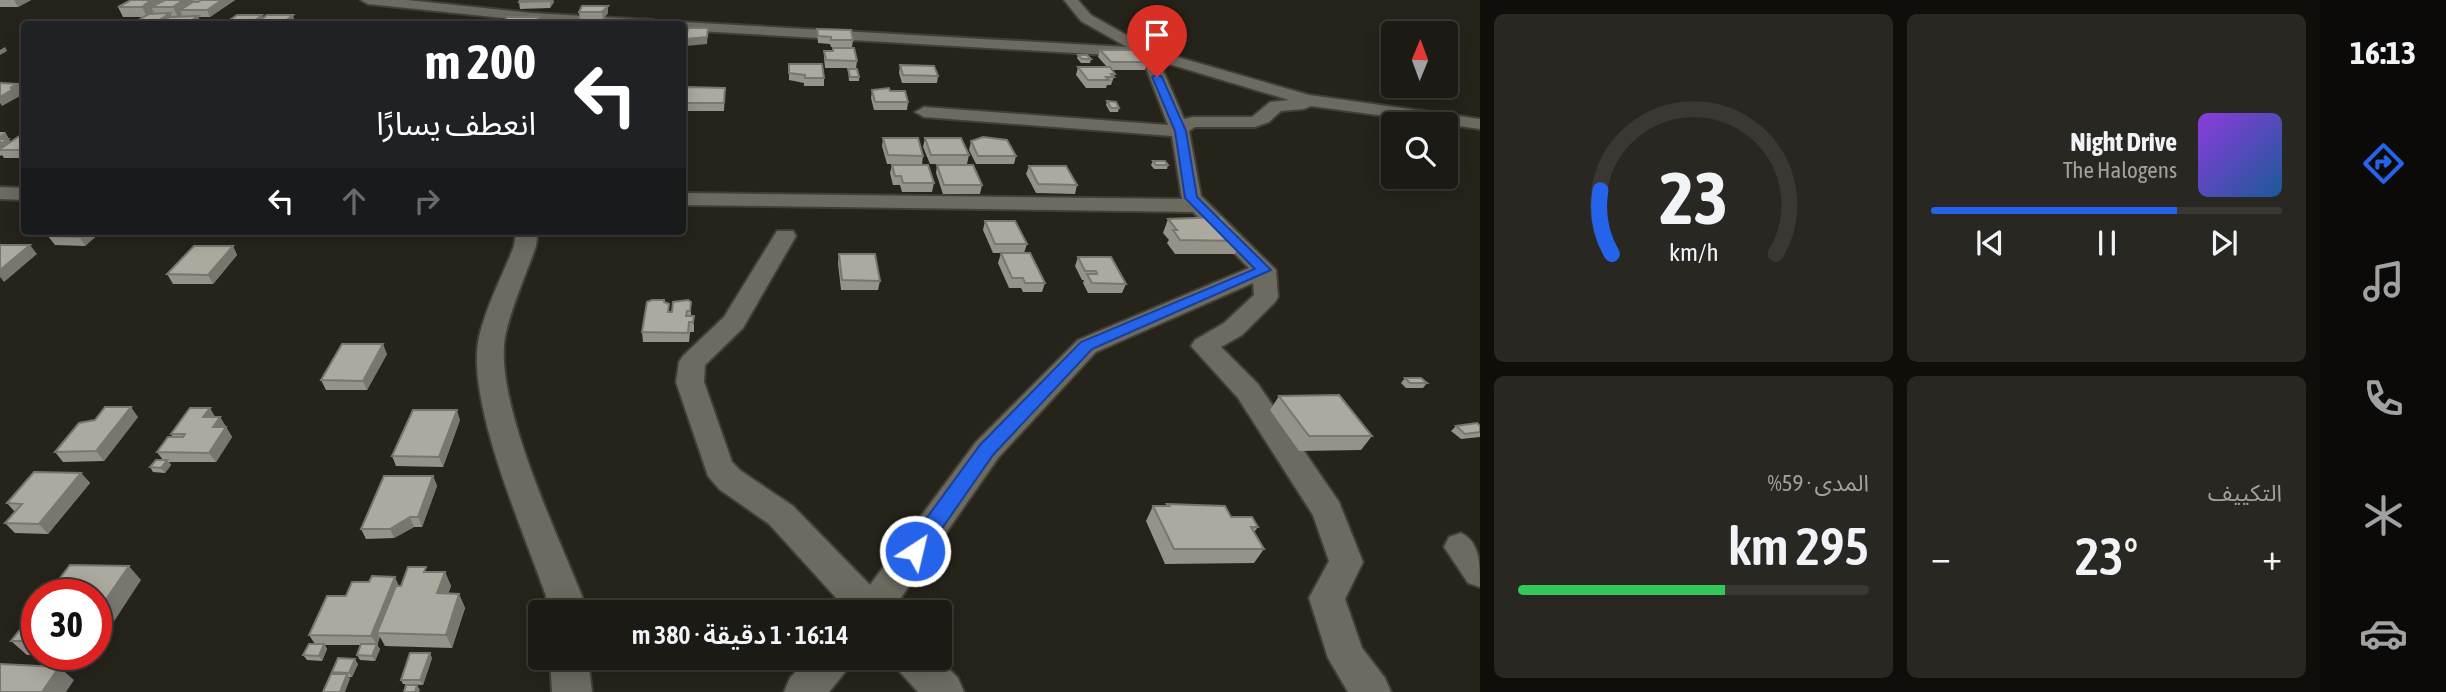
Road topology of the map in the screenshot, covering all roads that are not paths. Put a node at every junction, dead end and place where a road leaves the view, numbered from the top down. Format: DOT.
graph roads {
  1 [pos="368,0"];
  2 [pos="1071,0"];
  3 [pos="396,2"];
  4 [pos="412,18"];
  5 [pos="618,21"];
  6 [pos="686,26"];
  7 [pos="1147,53"];
  8 [pos="1336,105"];
  9 [pos="924,112"];
  10 [pos="1480,124"];
  11 [pos="1180,131"];
  12 [pos="0,193"];
  13 [pos="21,194"];
  14 [pos="686,199"];
  15 [pos="1199,206"];
  16 [pos="526,235"];
  17 [pos="785,236"];
  18 [pos="1264,270"];
  19 [pos="564,600"];
  20 [pos="861,600"];
  21 [pos="881,600"];
  22 [pos="570,670"];
  23 [pos="823,670"];
  24 [pos="923,670"];
  25 [pos="572,692"];
  26 [pos="804,692"];
  27 [pos="944,692"];
  28 [pos="1371,692"];
  1 -- 3 [label="street"];
  2 -- 7 [label="street"];
  3 -- 4 [label="street"];
  3 -- 5 [label="street"];
  6 -- 7 [label="street"];
  7 -- 8 [label="street"];
  7 -- 11 [label="street"];
  8 -- 10 [label="street"];
  8 -- 11 [label="street"];
  9 -- 11 [label="street"];
  11 -- 15 [label="street"];
  12 -- 13 [label="street"];
  14 -- 15 [label="street"];
  15 -- 18 [label="street"];
  16 -- 19 [label="street"];
  17 -- 20 [label="street"];
  18 -- 21 [label="street"];
  18 -- 28 [label="street"];
  22 -- 25 [label="street"];
  23 -- 26 [label="street"];
  24 -- 27 [label="street"];
}
